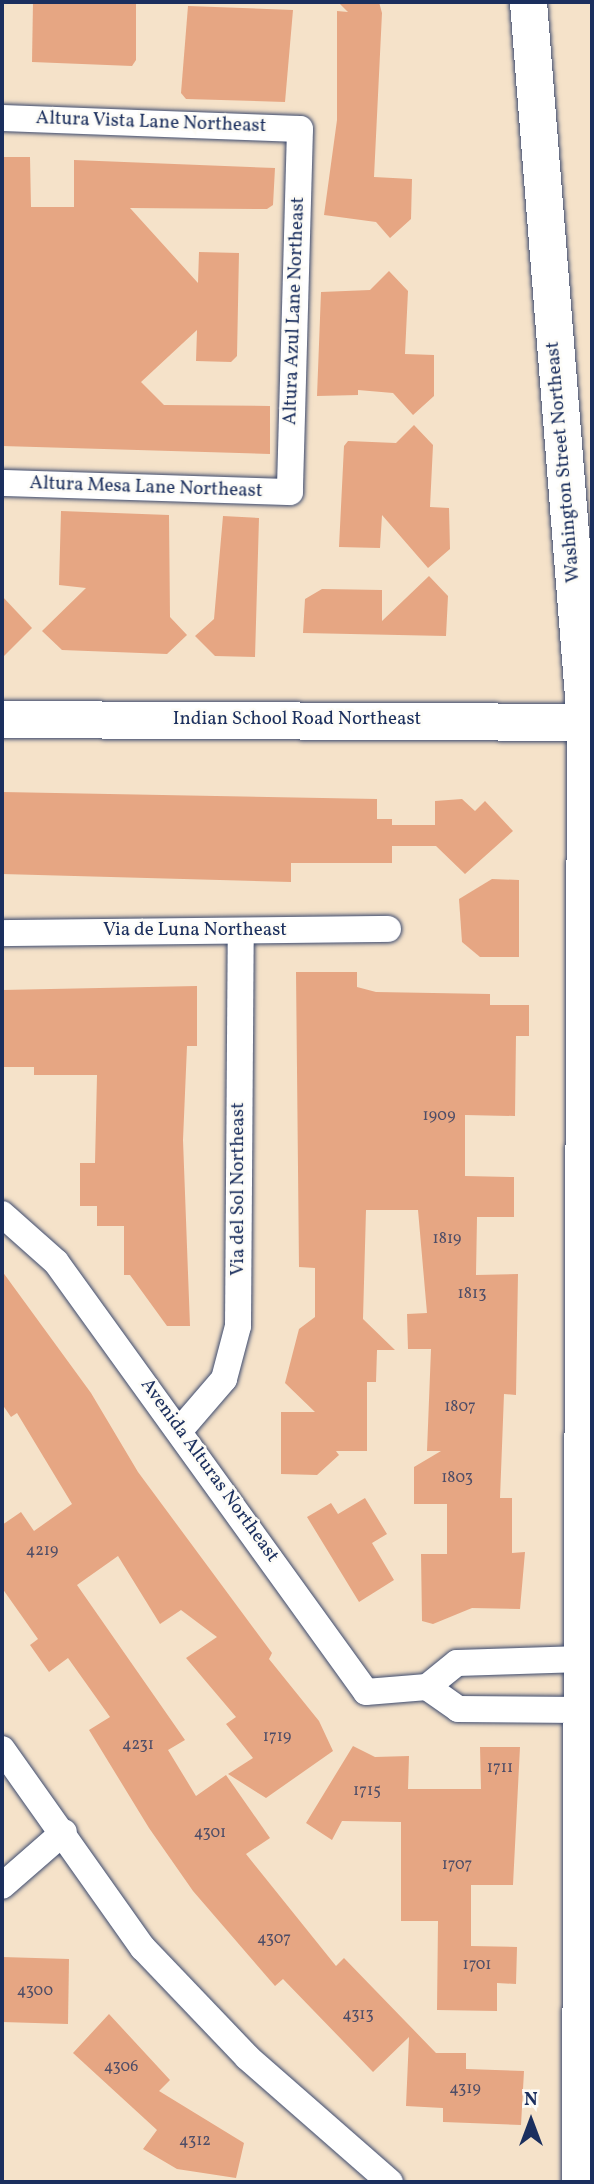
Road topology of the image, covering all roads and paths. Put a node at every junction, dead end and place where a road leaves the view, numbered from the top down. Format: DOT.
graph roads {
  1 [pos="528,2"];
  2 [pos="2,118"];
  3 [pos="300,129"];
  4 [pos="2,483"];
  5 [pos="290,492"];
  6 [pos="2,719"];
  7 [pos="589,722"];
  8 [pos="388,929"];
  9 [pos="241,932"];
  10 [pos="2,933"];
  11 [pos="2,1214"];
  12 [pos="181,1429"];
  13 [pos="582,1659"];
  14 [pos="475,1663"];
  15 [pos="427,1687"];
  16 [pos="475,1709"];
  17 [pos="581,1710"];
  18 [pos="2,1748"];
  19 [pos="64,1832"];
  20 [pos="2,1886"];
  21 [pos="586,2067"];
  22 [pos="390,2182"];
  23 [pos="580,2182"];
  1 -- 7 [label="street, Washington Street Northeast"];
  2 -- 3 [label="street, Altura Vista Lane Northeast"];
  3 -- 5 [label="street, Altura Azul Lane Northeast"];
  4 -- 5 [label="street, Altura Mesa Lane Northeast"];
  6 -- 7 [label="street, Indian School Road Northeast"];
  7 -- 13 [label="street, Washington Street Northeast"];
  8 -- 9 [label="street, Via de Luna Northeast"];
  9 -- 10 [label="street, Via de Luna Northeast"];
  9 -- 12 [label="street, Via del Sol Northeast"];
  11 -- 12 [label="street, Avenida Alturas Northeast"];
  12 -- 15 [label="street, Avenida Alturas Northeast"];
  13 -- 14 [label="street"];
  13 -- 17 [label="street, Washington Street Northeast"];
  14 -- 15 [label="street"];
  14 -- 16 [label="street"];
  15 -- 16 [label="street"];
  16 -- 17 [label="street"];
  17 -- 21 [label="street, Washington Street Northeast"];
  18 -- 19 [label="street"];
  19 -- 20 [label="street"];
  19 -- 22 [label="street"];
  21 -- 23 [label="street, Washington Street Northeast"];
}
